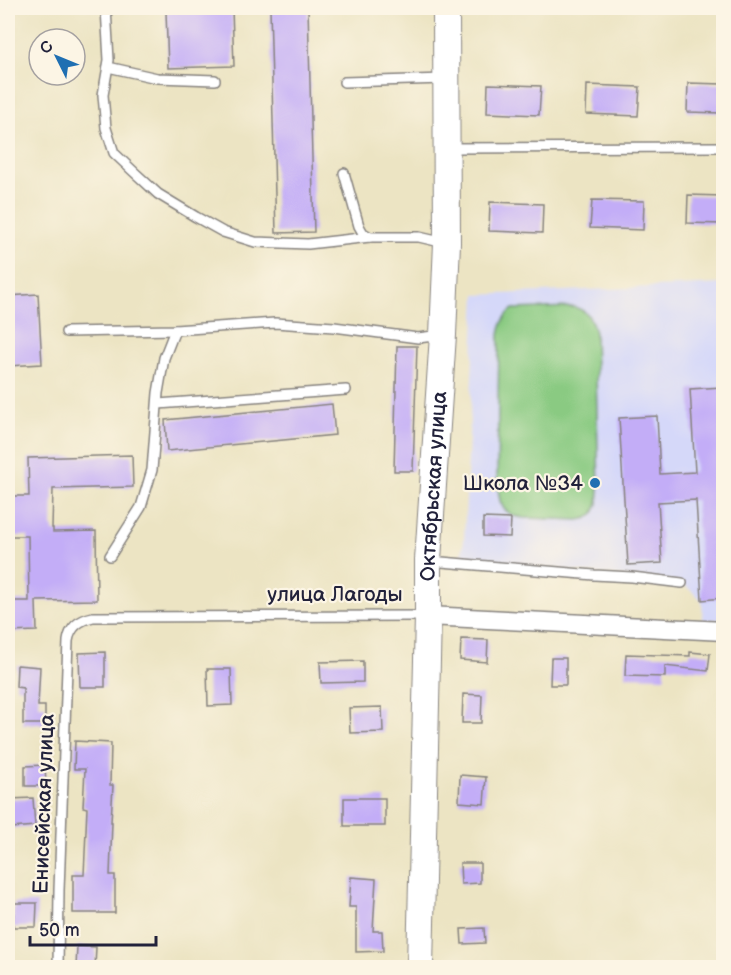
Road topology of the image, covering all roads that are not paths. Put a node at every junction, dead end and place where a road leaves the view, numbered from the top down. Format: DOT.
graph roads {
  1 [pos="106,8"];
  2 [pos="446,8"];
  3 [pos="108,67"];
  4 [pos="215,80"];
  5 [pos="447,80"];
  6 [pos="344,82"];
  7 [pos="723,147"];
  8 [pos="447,148"];
  9 [pos="344,173"];
  10 [pos="370,237"];
  11 [pos="447,243"];
  12 [pos="175,330"];
  13 [pos="66,332"];
  14 [pos="443,334"];
  15 [pos="346,390"];
  16 [pos="158,404"];
  17 [pos="110,556"];
  18 [pos="428,560"];
  19 [pos="682,584"];
  20 [pos="428,616"];
  21 [pos="723,631"];
  22 [pos="68,641"];
  23 [pos="58,968"];
  24 [pos="420,968"];
  1 -- 3 [label="lane"];
  2 -- 5 [label="main road, Октябрьская улица"];
  3 -- 4 [label="lane"];
  3 -- 10 [label="lane"];
  5 -- 6 [label="lane"];
  5 -- 8 [label="main road, Октябрьская улица"];
  7 -- 8 [label="lane"];
  8 -- 11 [label="main road, Октябрьская улица"];
  9 -- 10 [label="lane"];
  10 -- 11 [label="lane"];
  11 -- 14 [label="main road, Октябрьская улица"];
  12 -- 13 [label="lane"];
  12 -- 14 [label="lane"];
  12 -- 16 [label="lane"];
  14 -- 18 [label="main road, Октябрьская улица"];
  15 -- 16 [label="lane"];
  16 -- 17 [label="lane"];
  18 -- 19 [label="lane"];
  18 -- 20 [label="main road, Октябрьская улица"];
  20 -- 21 [label="street, улица Лагоды"];
  20 -- 22 [label="lane, улица Лагоды"];
  20 -- 24 [label="main road, Октябрьская улица"];
  22 -- 23 [label="lane, Енисейская улица"];
}
